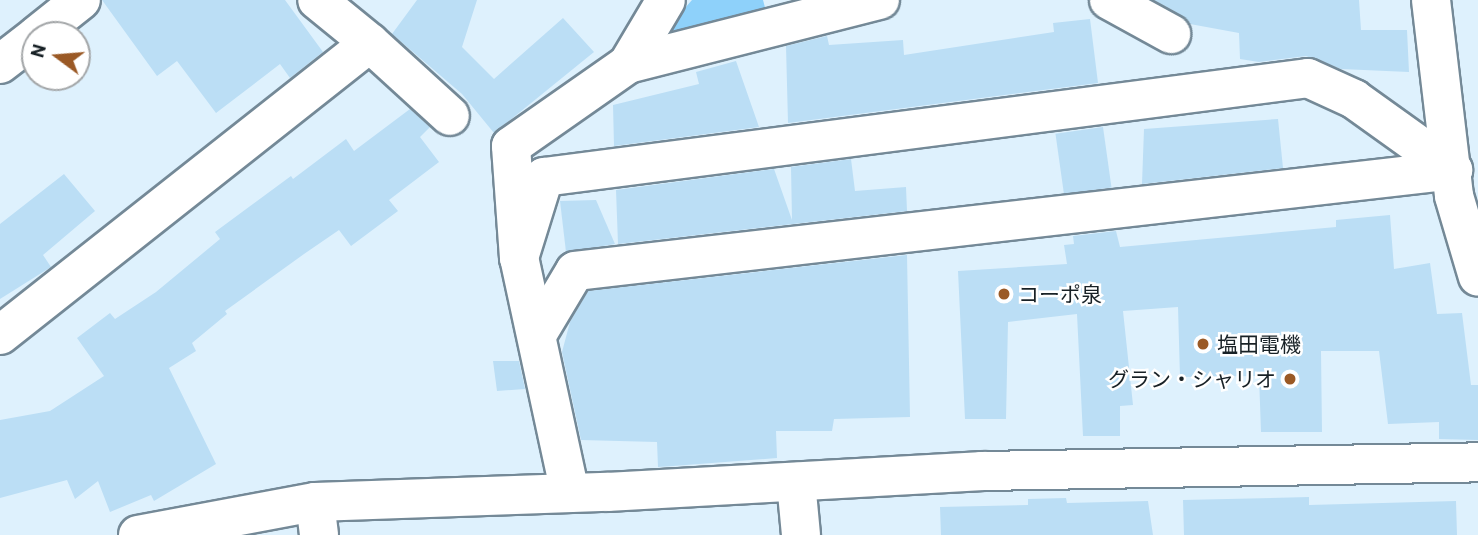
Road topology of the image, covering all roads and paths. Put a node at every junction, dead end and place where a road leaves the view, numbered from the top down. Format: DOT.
graph roads {
  1 [pos="81,0"];
  2 [pos="317,0"];
  3 [pos="666,0"];
  4 [pos="880,0"];
  5 [pos="1109,0"];
  6 [pos="1431,0"];
  7 [pos="55,21"];
  8 [pos="1171,34"];
  9 [pos="370,43"];
  10 [pos="21,48"];
  11 [pos="0,64"];
  12 [pos="628,64"];
  13 [pos="450,116"];
  14 [pos="1453,170"];
  15 [pos="519,258"];
  16 [pos="1478,276"];
  17 [pos="537,333"];
  18 [pos="0,335"];
  19 [pos="1478,462"];
  20 [pos="796,482"];
  21 [pos="570,493"];
  22 [pos="317,519"];
  23 [pos="138,535"];
  24 [pos="801,535"];
  1 -- 7 [label="street"];
  2 -- 9 [label="street"];
  3 -- 12 [label="street"];
  4 -- 12 [label="street"];
  5 -- 8 [label="street"];
  6 -- 14 [label="street"];
  9 -- 13 [label="street"];
  9 -- 18 [label="street"];
  10 -- 11 [label="street"];
  12 -- 15 [label="street"];
  14 -- 15 [label="street"];
  14 -- 16 [label="street"];
  14 -- 17 [label="street"];
  15 -- 17 [label="street"];
  17 -- 21 [label="street"];
  19 -- 20 [label="street"];
  20 -- 21 [label="street"];
  20 -- 24 [label="street"];
  21 -- 22 [label="street"];
  22 -- 23 [label="street"];
}
